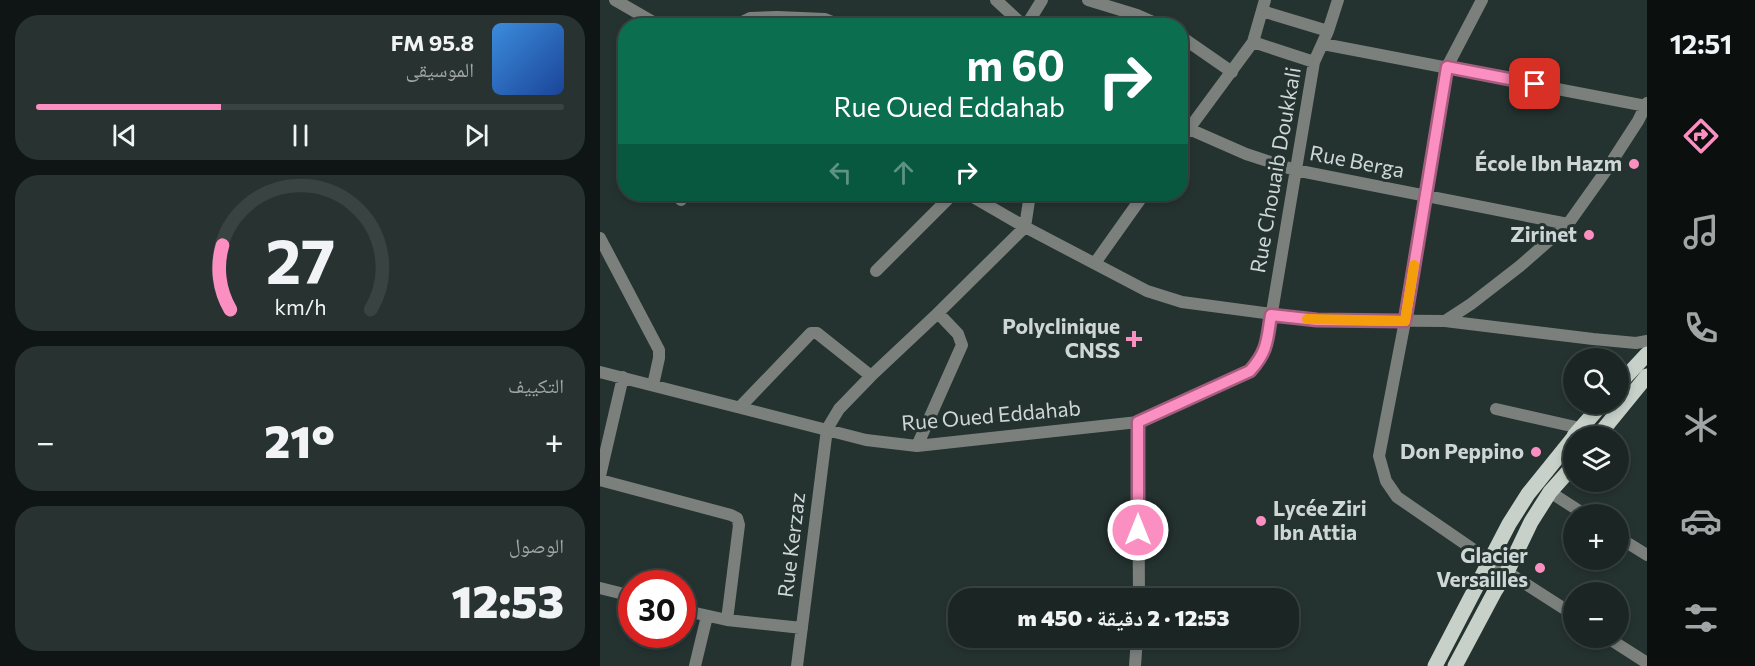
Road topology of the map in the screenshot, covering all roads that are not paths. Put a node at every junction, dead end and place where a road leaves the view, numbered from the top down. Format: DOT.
graph roads {
  1 [pos="615,0"];
  2 [pos="996,0"];
  3 [pos="1042,0"];
  4 [pos="1088,0"];
  5 [pos="1338,0"];
  6 [pos="1482,0"];
  7 [pos="638,5"];
  8 [pos="1264,5"];
  9 [pos="652,18"];
  10 [pos="750,18"];
  11 [pos="825,18"];
  12 [pos="1016,18"];
  13 [pos="1030,18"];
  14 [pos="1144,18"];
  15 [pos="1328,31"];
  16 [pos="1188,42"];
  17 [pos="1253,42"];
  18 [pos="1323,44"];
  19 [pos="1314,62"];
  20 [pos="1447,67"];
  21 [pos="1232,72"];
  22 [pos="1647,104"];
  23 [pos="1188,123"];
  24 [pos="1188,128"];
  25 [pos="1295,170"];
  26 [pos="1425,195"];
  27 [pos="946,201"];
  28 [pos="980,201"];
  29 [pos="1029,201"];
  30 [pos="1139,201"];
  31 [pos="1568,224"];
  32 [pos="1025,227"];
  33 [pos="600,238"];
  34 [pos="1095,263"];
  35 [pos="876,271"];
  36 [pos="938,313"];
  37 [pos="1271,315"];
  38 [pos="1405,321"];
  39 [pos="1445,321"];
  40 [pos="1647,341"];
  41 [pos="1647,354"];
  42 [pos="600,372"];
  43 [pos="1629,374"];
  44 [pos="871,376"];
  45 [pos="1647,376"];
  46 [pos="623,377"];
  47 [pos="653,385"];
  48 [pos="740,407"];
  49 [pos="1496,409"];
  50 [pos="1593,414"];
  51 [pos="1138,422"];
  52 [pos="1583,426"];
  53 [pos="1606,426"];
  54 [pos="826,429"];
  55 [pos="1563,430"];
  56 [pos="916,446"];
  57 [pos="1563,450"];
  58 [pos="1563,477"];
  59 [pos="600,478"];
  60 [pos="1550,492"];
  61 [pos="1569,504"];
  62 [pos="1629,544"];
  63 [pos="1647,555"];
  64 [pos="1490,561"];
  65 [pos="1507,572"];
  66 [pos="600,588"];
  67 [pos="1139,588"];
  68 [pos="618,592"];
  69 [pos="1563,608"];
  70 [pos="696,614"];
  71 [pos="706,616"];
  72 [pos="727,620"];
  73 [pos="802,628"];
  74 [pos="1136,648"];
  75 [pos="1624,648"];
  76 [pos="1647,663"];
  77 [pos="695,666"];
  78 [pos="797,666"];
  79 [pos="1135,666"];
  80 [pos="1435,666"];
  81 [pos="1455,666"];
  1 -- 7 [label="street"];
  2 -- 12 [label="street"];
  3 -- 13 [label="street"];
  4 -- 14 [label="street"];
  5 -- 15 [label="street, Rue Chouaib Doukkali"];
  6 -- 20 [label="street"];
  7 -- 9 [label="street"];
  8 -- 15 [label="street"];
  8 -- 17 [label="street"];
  10 -- 11 [label="street"];
  15 -- 18 [label="street, Rue Chouaib Doukkali"];
  16 -- 21 [label="street"];
  17 -- 19 [label="street"];
  17 -- 21 [label="street"];
  18 -- 19 [label="street, Rue Chouaib Doukkali"];
  18 -- 20 [label="street"];
  19 -- 25 [label="street, Rue Chouaib Doukkali"];
  20 -- 22 [label="street"];
  20 -- 26 [label="street"];
  21 -- 23 [label="street"];
  22 -- 31 [label="street"];
  24 -- 25 [label="street, Rue Berga"];
  25 -- 26 [label="street, Rue Berga"];
  25 -- 37 [label="street, Rue Chouaib Doukkali"];
  26 -- 31 [label="street, Rue Berga"];
  26 -- 38 [label="street"];
  27 -- 35 [label="street"];
  28 -- 32 [label="street"];
  29 -- 32 [label="street"];
  30 -- 34 [label="street"];
  31 -- 39 [label="street"];
  32 -- 34 [label="street"];
  32 -- 36 [label="street"];
  33 -- 47 [label="street"];
  34 -- 37 [label="street"];
  36 -- 44 [label="street"];
  36 -- 56 [label="street"];
  37 -- 38 [label="street"];
  37 -- 51 [label="street, Rue Oued Eddahab"];
  38 -- 39 [label="street"];
  38 -- 64 [label="street"];
  39 -- 40 [label="street"];
  41 -- 43 [label="main road"];
  42 -- 46 [label="street, Rue Oued Eddahab"];
  44 -- 48 [label="street"];
  44 -- 54 [label="street"];
  45 -- 53 [label="main road"];
  46 -- 47 [label="street, Rue Oued Eddahab"];
  46 -- 59 [label="street"];
  47 -- 48 [label="street, Rue Oued Eddahab"];
  48 -- 54 [label="street, Rue Oued Eddahab"];
  49 -- 55 [label="street"];
  50 -- 52 [label="main road"];
  51 -- 56 [label="street, Rue Oued Eddahab"];
  51 -- 67 [label="street"];
  54 -- 56 [label="street, Rue Oued Eddahab"];
  54 -- 73 [label="street, Rue Kerzaz"];
  57 -- 64 [label="main road"];
  58 -- 60 [label="main road"];
  59 -- 72 [label="street"];
  60 -- 61 [label="street"];
  60 -- 65 [label="main road"];
  62 -- 63 [label="street"];
  64 -- 65 [label="street"];
  64 -- 80 [label="main road"];
  65 -- 69 [label="street"];
  65 -- 81 [label="main road"];
  66 -- 68 [label="street"];
  70 -- 71 [label="street"];
  71 -- 72 [label="street"];
  71 -- 77 [label="street"];
  72 -- 73 [label="street"];
  73 -- 78 [label="street, Rue Kerzaz"];
  74 -- 79 [label="street"];
  75 -- 76 [label="street"];
}
